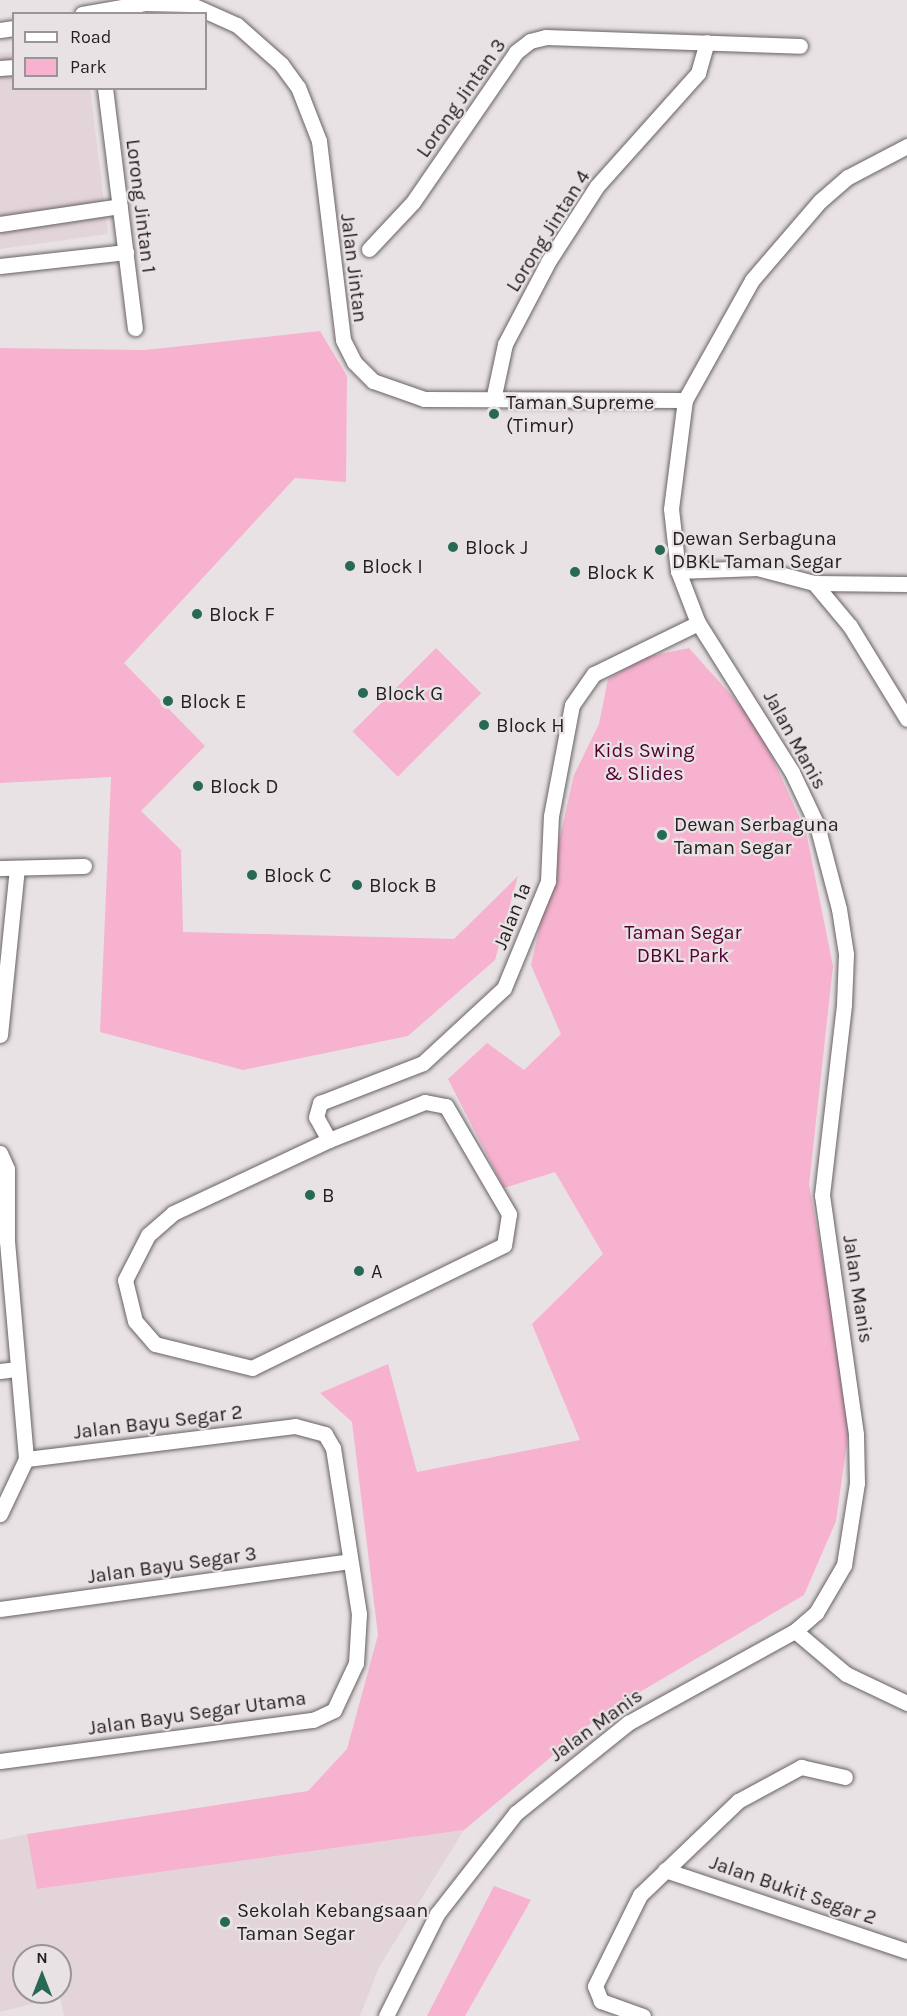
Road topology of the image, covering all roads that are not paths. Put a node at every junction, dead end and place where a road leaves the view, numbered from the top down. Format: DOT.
graph roads {
  1 [pos="96,12"];
  2 [pos="707,42"];
  3 [pos="800,45"];
  4 [pos="105,90"];
  5 [pos="907,146"];
  6 [pos="120,207"];
  7 [pos="0,224"];
  8 [pos="369,249"];
  9 [pos="126,252"];
  10 [pos="0,266"];
  11 [pos="135,328"];
  12 [pos="493,400"];
  13 [pos="685,400"];
  14 [pos="678,571"];
  15 [pos="814,583"];
  16 [pos="907,584"];
  17 [pos="698,623"];
  18 [pos="907,719"];
  19 [pos="84,866"];
  20 [pos="0,868"];
  21 [pos="17,868"];
  22 [pos="0,1035"];
  23 [pos="329,1140"];
  24 [pos="0,1153"];
  25 [pos="3,1208"];
  26 [pos="17,1370"];
  27 [pos="0,1371"];
  28 [pos="294,1426"];
  29 [pos="26,1459"];
  30 [pos="0,1514"];
  31 [pos="350,1561"];
  32 [pos="0,1609"];
  33 [pos="795,1631"];
  34 [pos="907,1703"];
  35 [pos="0,1761"];
  36 [pos="845,1777"];
  37 [pos="665,1870"];
  38 [pos="907,1951"];
  39 [pos="386,2016"];
  40 [pos="643,2016"];
  1 -- 12 [label="street, Jalan Jintan"];
  2 -- 3 [label="street, Lorong Jintan 3"];
  2 -- 8 [label="street, Lorong Jintan 3"];
  2 -- 12 [label="street, Lorong Jintan 4"];
  4 -- 6 [label="street, Lorong Jintan 1"];
  5 -- 13 [label="street"];
  6 -- 7 [label="street"];
  6 -- 9 [label="street, Lorong Jintan 1"];
  9 -- 10 [label="street"];
  9 -- 11 [label="street, Lorong Jintan 1"];
  12 -- 13 [label="street, Jalan Jintan"];
  13 -- 14 [label="street, Jalan Manis"];
  14 -- 15 [label="street"];
  14 -- 17 [label="street, Jalan Manis"];
  15 -- 16 [label="street"];
  15 -- 18 [label="street"];
  17 -- 23 [label="street, Jalan 1a"];
  17 -- 33 [label="street, Jalan Manis"];
  19 -- 21 [label="street"];
  20 -- 21 [label="street"];
  21 -- 22 [label="street"];
  23 -- 23 [label="street"];
  24 -- 25 [label="street"];
  25 -- 26 [label="street"];
  26 -- 27 [label="street"];
  26 -- 29 [label="street"];
  28 -- 29 [label="street, Jalan Bayu Segar 2"];
  28 -- 31 [label="street, Jalan Bayu Segar Utama"];
  29 -- 30 [label="street"];
  31 -- 32 [label="street, Jalan Bayu Segar 3"];
  31 -- 35 [label="street, Jalan Bayu Segar Utama"];
  33 -- 34 [label="street"];
  33 -- 39 [label="street, Jalan Manis"];
  36 -- 37 [label="street"];
  37 -- 38 [label="street, Jalan Bukit Segar 2"];
  37 -- 40 [label="street"];
}
